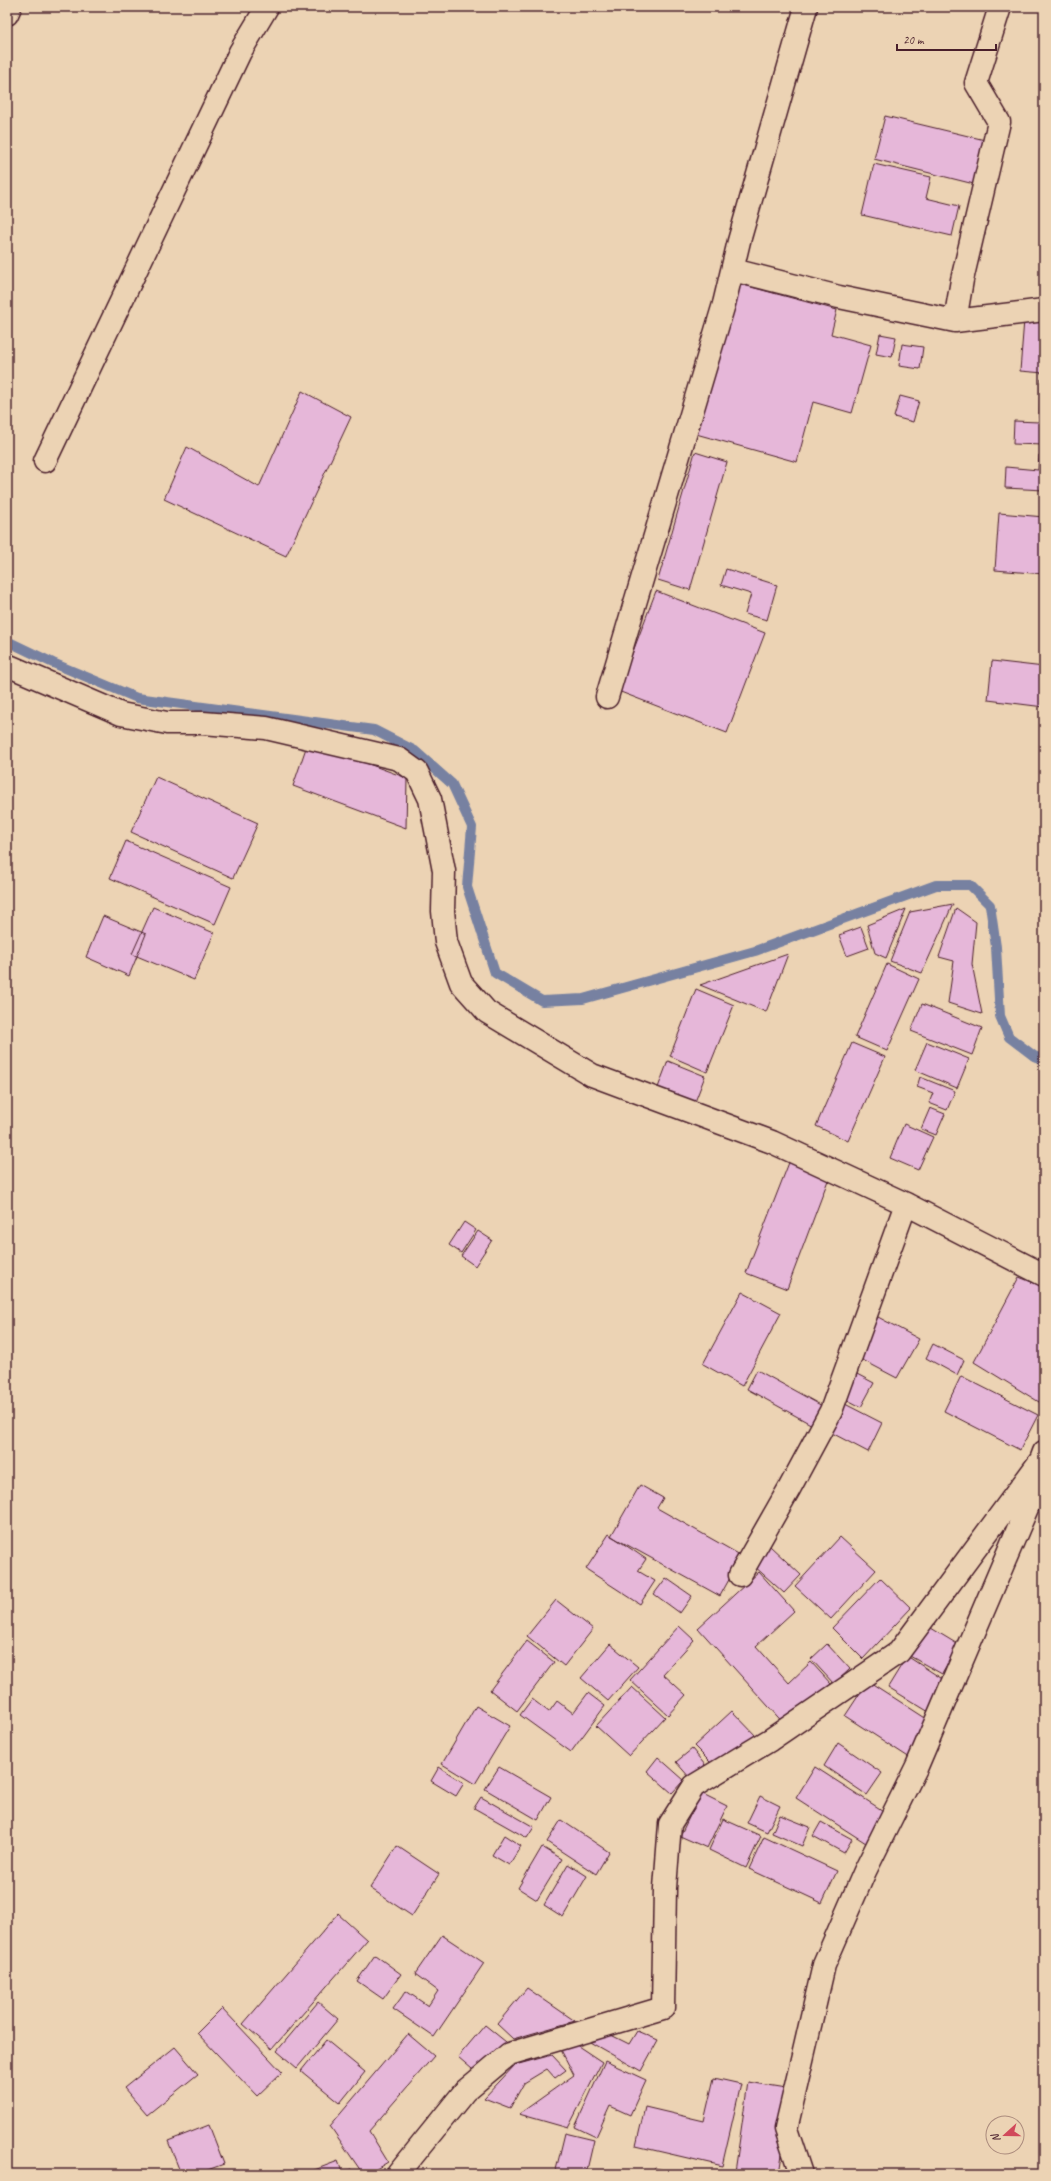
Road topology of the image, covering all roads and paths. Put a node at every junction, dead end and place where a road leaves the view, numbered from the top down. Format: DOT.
graph roads {
  1 [pos="10,7"];
  2 [pos="267,7"];
  3 [pos="806,7"];
  4 [pos="1000,7"];
  5 [pos="7,14"];
  6 [pos="733,270"];
  7 [pos="1044,310"];
  8 [pos="955,321"];
  9 [pos="45,461"];
  10 [pos="7,665"];
  11 [pos="607,697"];
  12 [pos="906,1204"];
  13 [pos="1044,1275"];
  14 [pos="1042,1456"];
  15 [pos="740,1575"];
  16 [pos="398,2174"];
  17 [pos="801,2174"];
  1 -- 5 [label="street"];
  2 -- 9 [label="street"];
  3 -- 6 [label="street"];
  4 -- 8 [label="street"];
  6 -- 8 [label="street"];
  6 -- 11 [label="street"];
  7 -- 8 [label="street"];
  10 -- 12 [label="street"];
  12 -- 13 [label="street"];
  12 -- 15 [label="street"];
  14 -- 16 [label="street"];
  14 -- 17 [label="street"];
}
